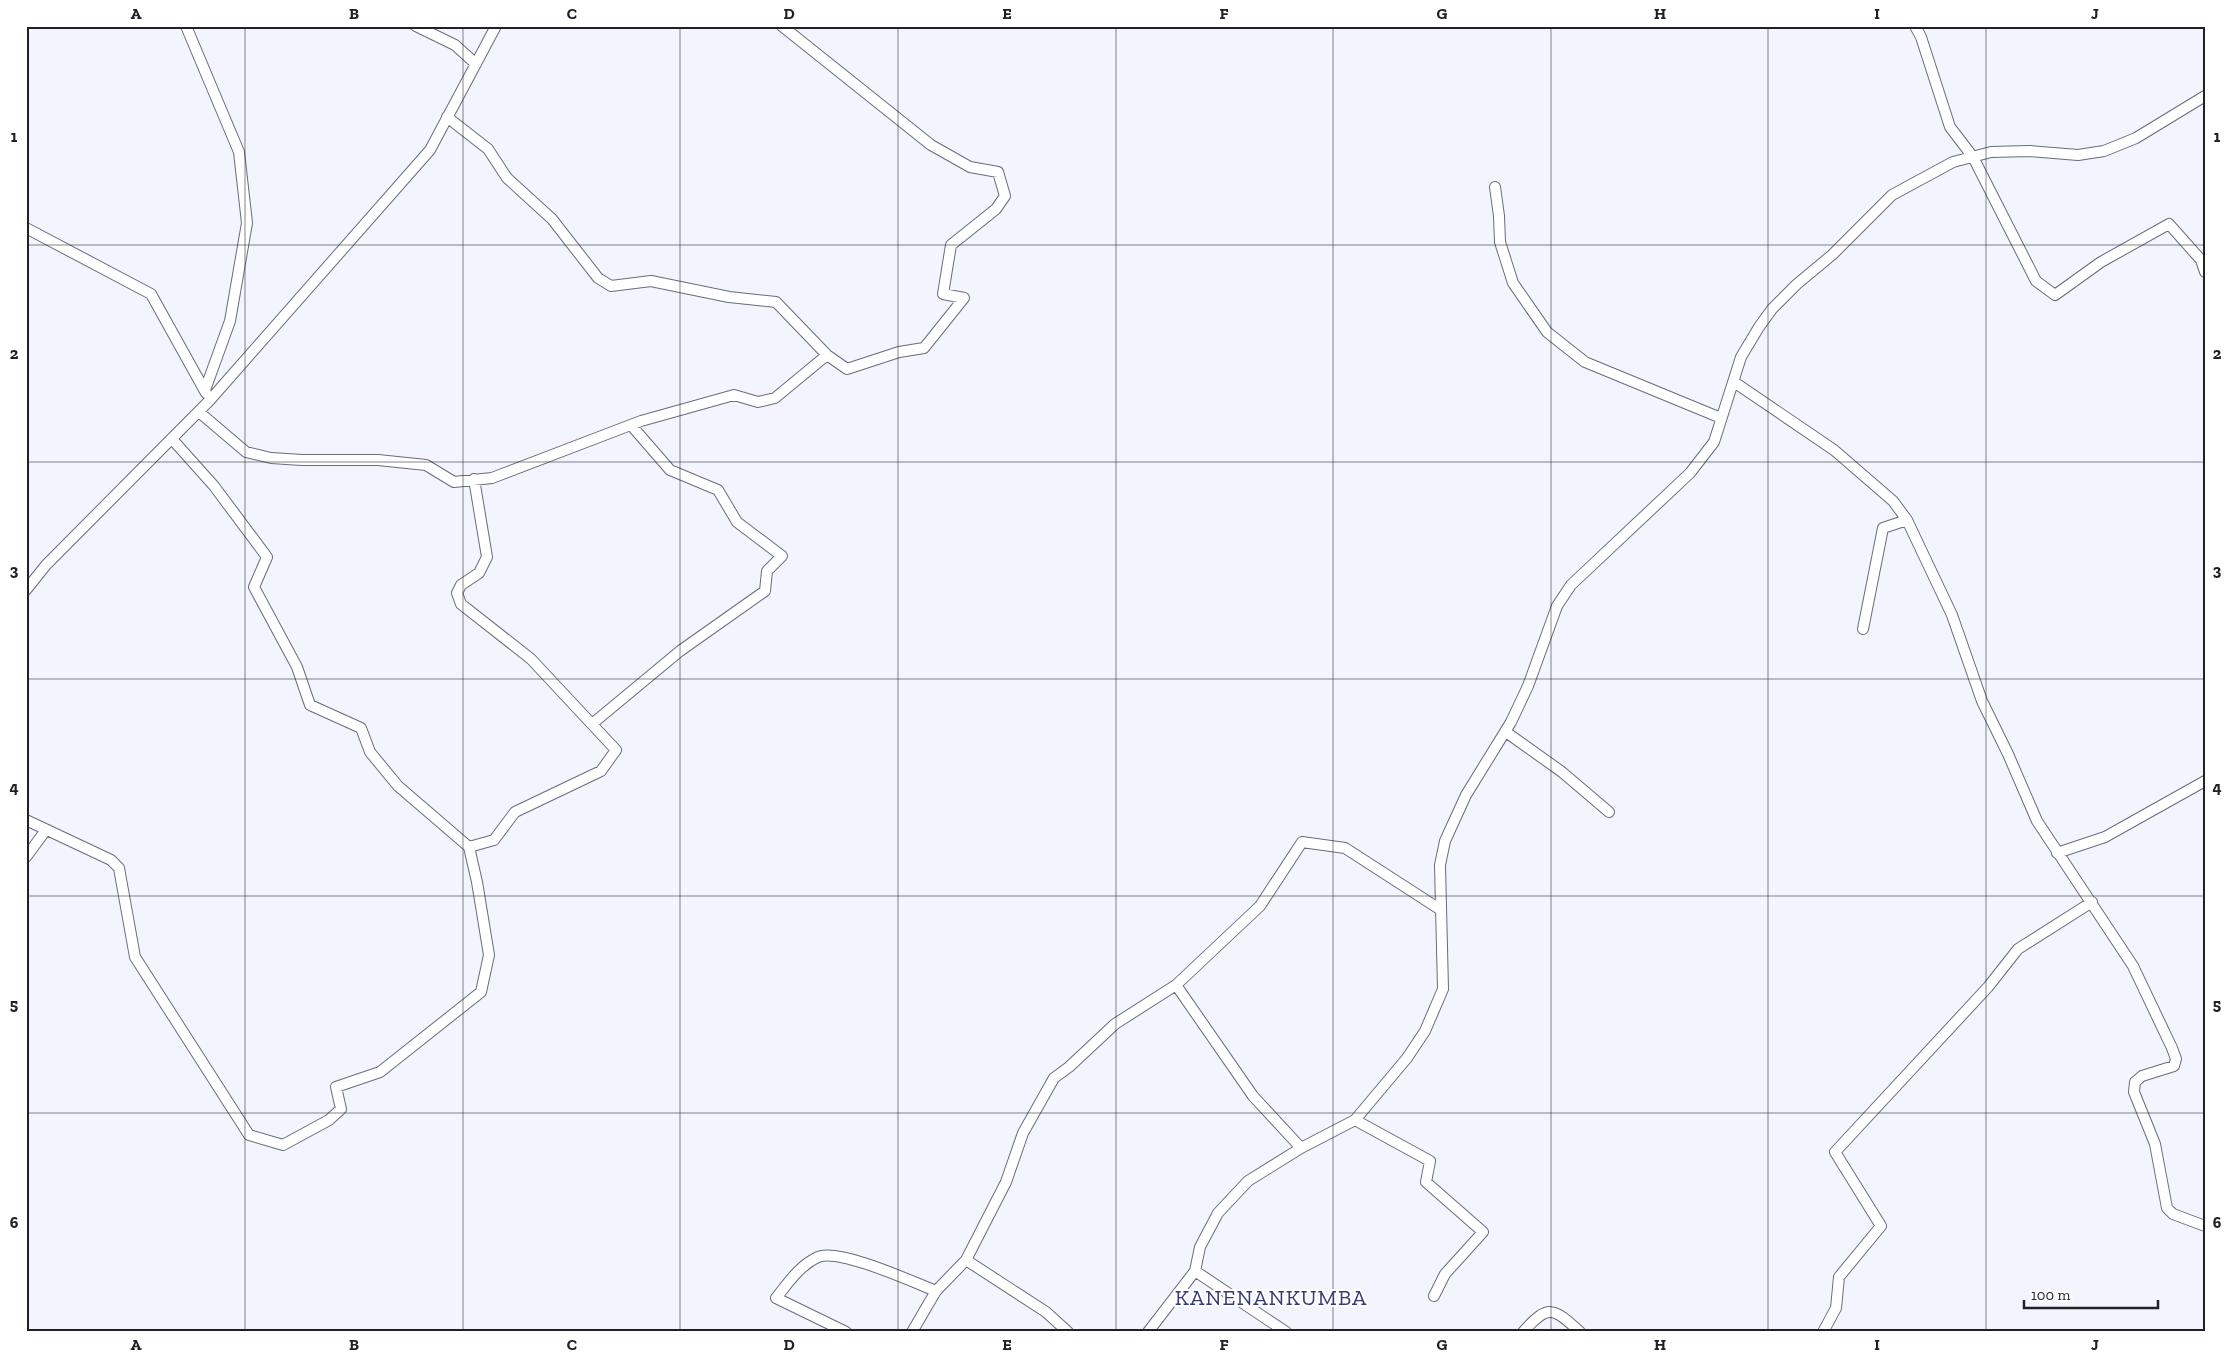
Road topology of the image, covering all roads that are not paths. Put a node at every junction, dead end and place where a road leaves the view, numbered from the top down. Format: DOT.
graph roads {
  1 [pos="186,26"];
  2 [pos="416,26"];
  3 [pos="496,26"];
  4 [pos="782,26"];
  5 [pos="1915,26"];
  6 [pos="1926,26"];
  7 [pos="1921,37"];
  8 [pos="476,64"];
  9 [pos="2205,96"];
  10 [pos="447,117"];
  11 [pos="1973,157"];
  12 [pos="1495,187"];
  13 [pos="26,228"];
  14 [pos="2205,272"];
  15 [pos="827,355"];
  16 [pos="1734,382"];
  17 [pos="205,390"];
  18 [pos="210,400"];
  19 [pos="199,412"];
  20 [pos="1721,418"];
  21 [pos="631,424"];
  22 [pos="172,439"];
  23 [pos="474,479"];
  24 [pos="1907,520"];
  25 [pos="26,590"];
  26 [pos="1864,630"];
  27 [pos="592,724"];
  28 [pos="1506,732"];
  29 [pos="2205,781"];
  30 [pos="1609,812"];
  31 [pos="26,820"];
  32 [pos="46,830"];
  33 [pos="469,847"];
  34 [pos="2057,853"];
  35 [pos="26,858"];
  36 [pos="2092,902"];
  37 [pos="1441,910"];
  38 [pos="1176,985"];
  39 [pos="1355,1120"];
  40 [pos="1301,1148"];
  41 [pos="2205,1226"];
  42 [pos="966,1260"];
  43 [pos="1195,1271"];
  44 [pos="936,1292"];
  45 [pos="1434,1296"];
  46 [pos="846,1332"];
  47 [pos="912,1332"];
  48 [pos="1068,1332"];
  49 [pos="1148,1332"];
  50 [pos="1286,1332"];
  51 [pos="1523,1332"];
  52 [pos="1580,1332"];
  53 [pos="1823,1332"];
  1 -- 17 [label="street"];
  2 -- 8 [label="street"];
  3 -- 8 [label="street"];
  4 -- 15 [label="street"];
  5 -- 7 [label="street"];
  6 -- 7 [label="street"];
  7 -- 11 [label="street"];
  8 -- 10 [label="street"];
  9 -- 11 [label="street"];
  10 -- 15 [label="street"];
  10 -- 18 [label="street"];
  11 -- 14 [label="street"];
  11 -- 16 [label="street"];
  12 -- 20 [label="street"];
  13 -- 17 [label="street"];
  15 -- 21 [label="street"];
  16 -- 20 [label="street"];
  16 -- 24 [label="street"];
  17 -- 18 [label="street"];
  18 -- 19 [label="street"];
  19 -- 22 [label="street"];
  19 -- 23 [label="street"];
  20 -- 28 [label="street"];
  21 -- 23 [label="street"];
  21 -- 27 [label="street"];
  22 -- 25 [label="street"];
  22 -- 33 [label="street"];
  23 -- 27 [label="street"];
  24 -- 26 [label="street"];
  24 -- 34 [label="street"];
  27 -- 33 [label="street"];
  28 -- 30 [label="street"];
  28 -- 37 [label="street"];
  29 -- 34 [label="street"];
  31 -- 32 [label="street"];
  32 -- 33 [label="street"];
  32 -- 35 [label="street"];
  34 -- 36 [label="street"];
  36 -- 41 [label="street"];
  36 -- 53 [label="street"];
  37 -- 38 [label="street"];
  37 -- 39 [label="street"];
  38 -- 40 [label="street"];
  38 -- 42 [label="street"];
  39 -- 40 [label="street"];
  39 -- 45 [label="street"];
  40 -- 43 [label="street"];
  42 -- 44 [label="street"];
  42 -- 48 [label="street"];
  43 -- 49 [label="street"];
  43 -- 50 [label="street"];
  44 -- 46 [label="street"];
  44 -- 47 [label="street"];
  51 -- 52 [label="street"];
}
